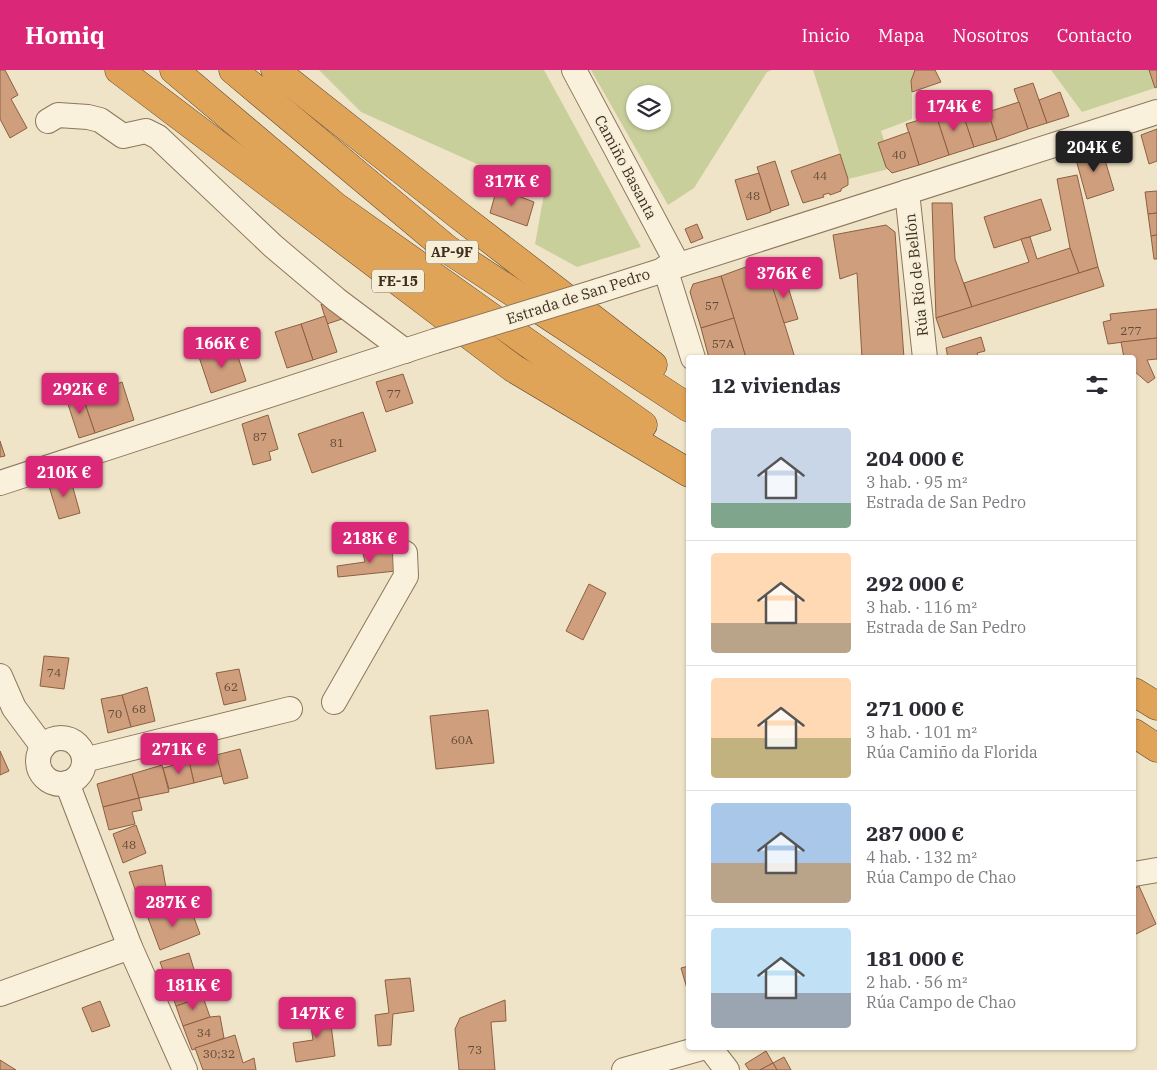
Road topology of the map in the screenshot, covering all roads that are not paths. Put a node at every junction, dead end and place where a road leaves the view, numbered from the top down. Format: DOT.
graph roads {
  1 [pos="119,70"];
  2 [pos="174,70"];
  3 [pos="233,70"];
  4 [pos="275,70"];
  5 [pos="574,70"];
  6 [pos="1157,112"];
  7 [pos="48,122"];
  8 [pos="907,192"];
  9 [pos="671,266"];
  10 [pos="404,351"];
  11 [pos="692,355"];
  12 [pos="925,355"];
  13 [pos="686,389"];
  14 [pos="686,406"];
  15 [pos="686,452"];
  16 [pos="686,471"];
  17 [pos="0,483"];
  18 [pos="404,553"];
  19 [pos="0,676"];
  20 [pos="1136,693"];
  21 [pos="334,702"];
  22 [pos="1157,706"];
  23 [pos="290,709"];
  24 [pos="1136,735"];
  25 [pos="42,747"];
  26 [pos="1157,748"];
  27 [pos="84,760"];
  28 [pos="67,783"];
  29 [pos="1157,870"];
  30 [pos="1136,874"];
  31 [pos="130,947"];
  32 [pos="0,994"];
  33 [pos="695,1050"];
  34 [pos="712,1050"];
  35 [pos="185,1070"];
  36 [pos="624,1070"];
  37 [pos="727,1070"];
  1 -- 16 [label="highway, FE-15"];
  2 -- 15 [label="highway, AP-9F"];
  3 -- 14 [label="highway, AP-9F"];
  4 -- 13 [label="highway"];
  5 -- 9 [label="street, Camiño Basanta"];
  6 -- 8 [label="street, Estrada de San Pedro"];
  7 -- 10 [label="street"];
  8 -- 9 [label="street, Estrada de San Pedro"];
  8 -- 12 [label="street, Rúa Río de Bellón"];
  9 -- 10 [label="street, Estrada de San Pedro, bridge"];
  9 -- 11 [label="street, Camiño Basanta"];
  10 -- 17 [label="street, Estrada de San Pedro"];
  18 -- 21 [label="street"];
  19 -- 25 [label="street"];
  20 -- 22 [label="highway"];
  23 -- 27 [label="street"];
  24 -- 26 [label="highway"];
  25 -- 27 [label="street"];
  25 -- 28 [label="street"];
  27 -- 28 [label="street"];
  28 -- 31 [label="street"];
  29 -- 30 [label="street"];
  31 -- 32 [label="street"];
  31 -- 35 [label="street"];
  33 -- 36 [label="street"];
  34 -- 37 [label="street"];
}
